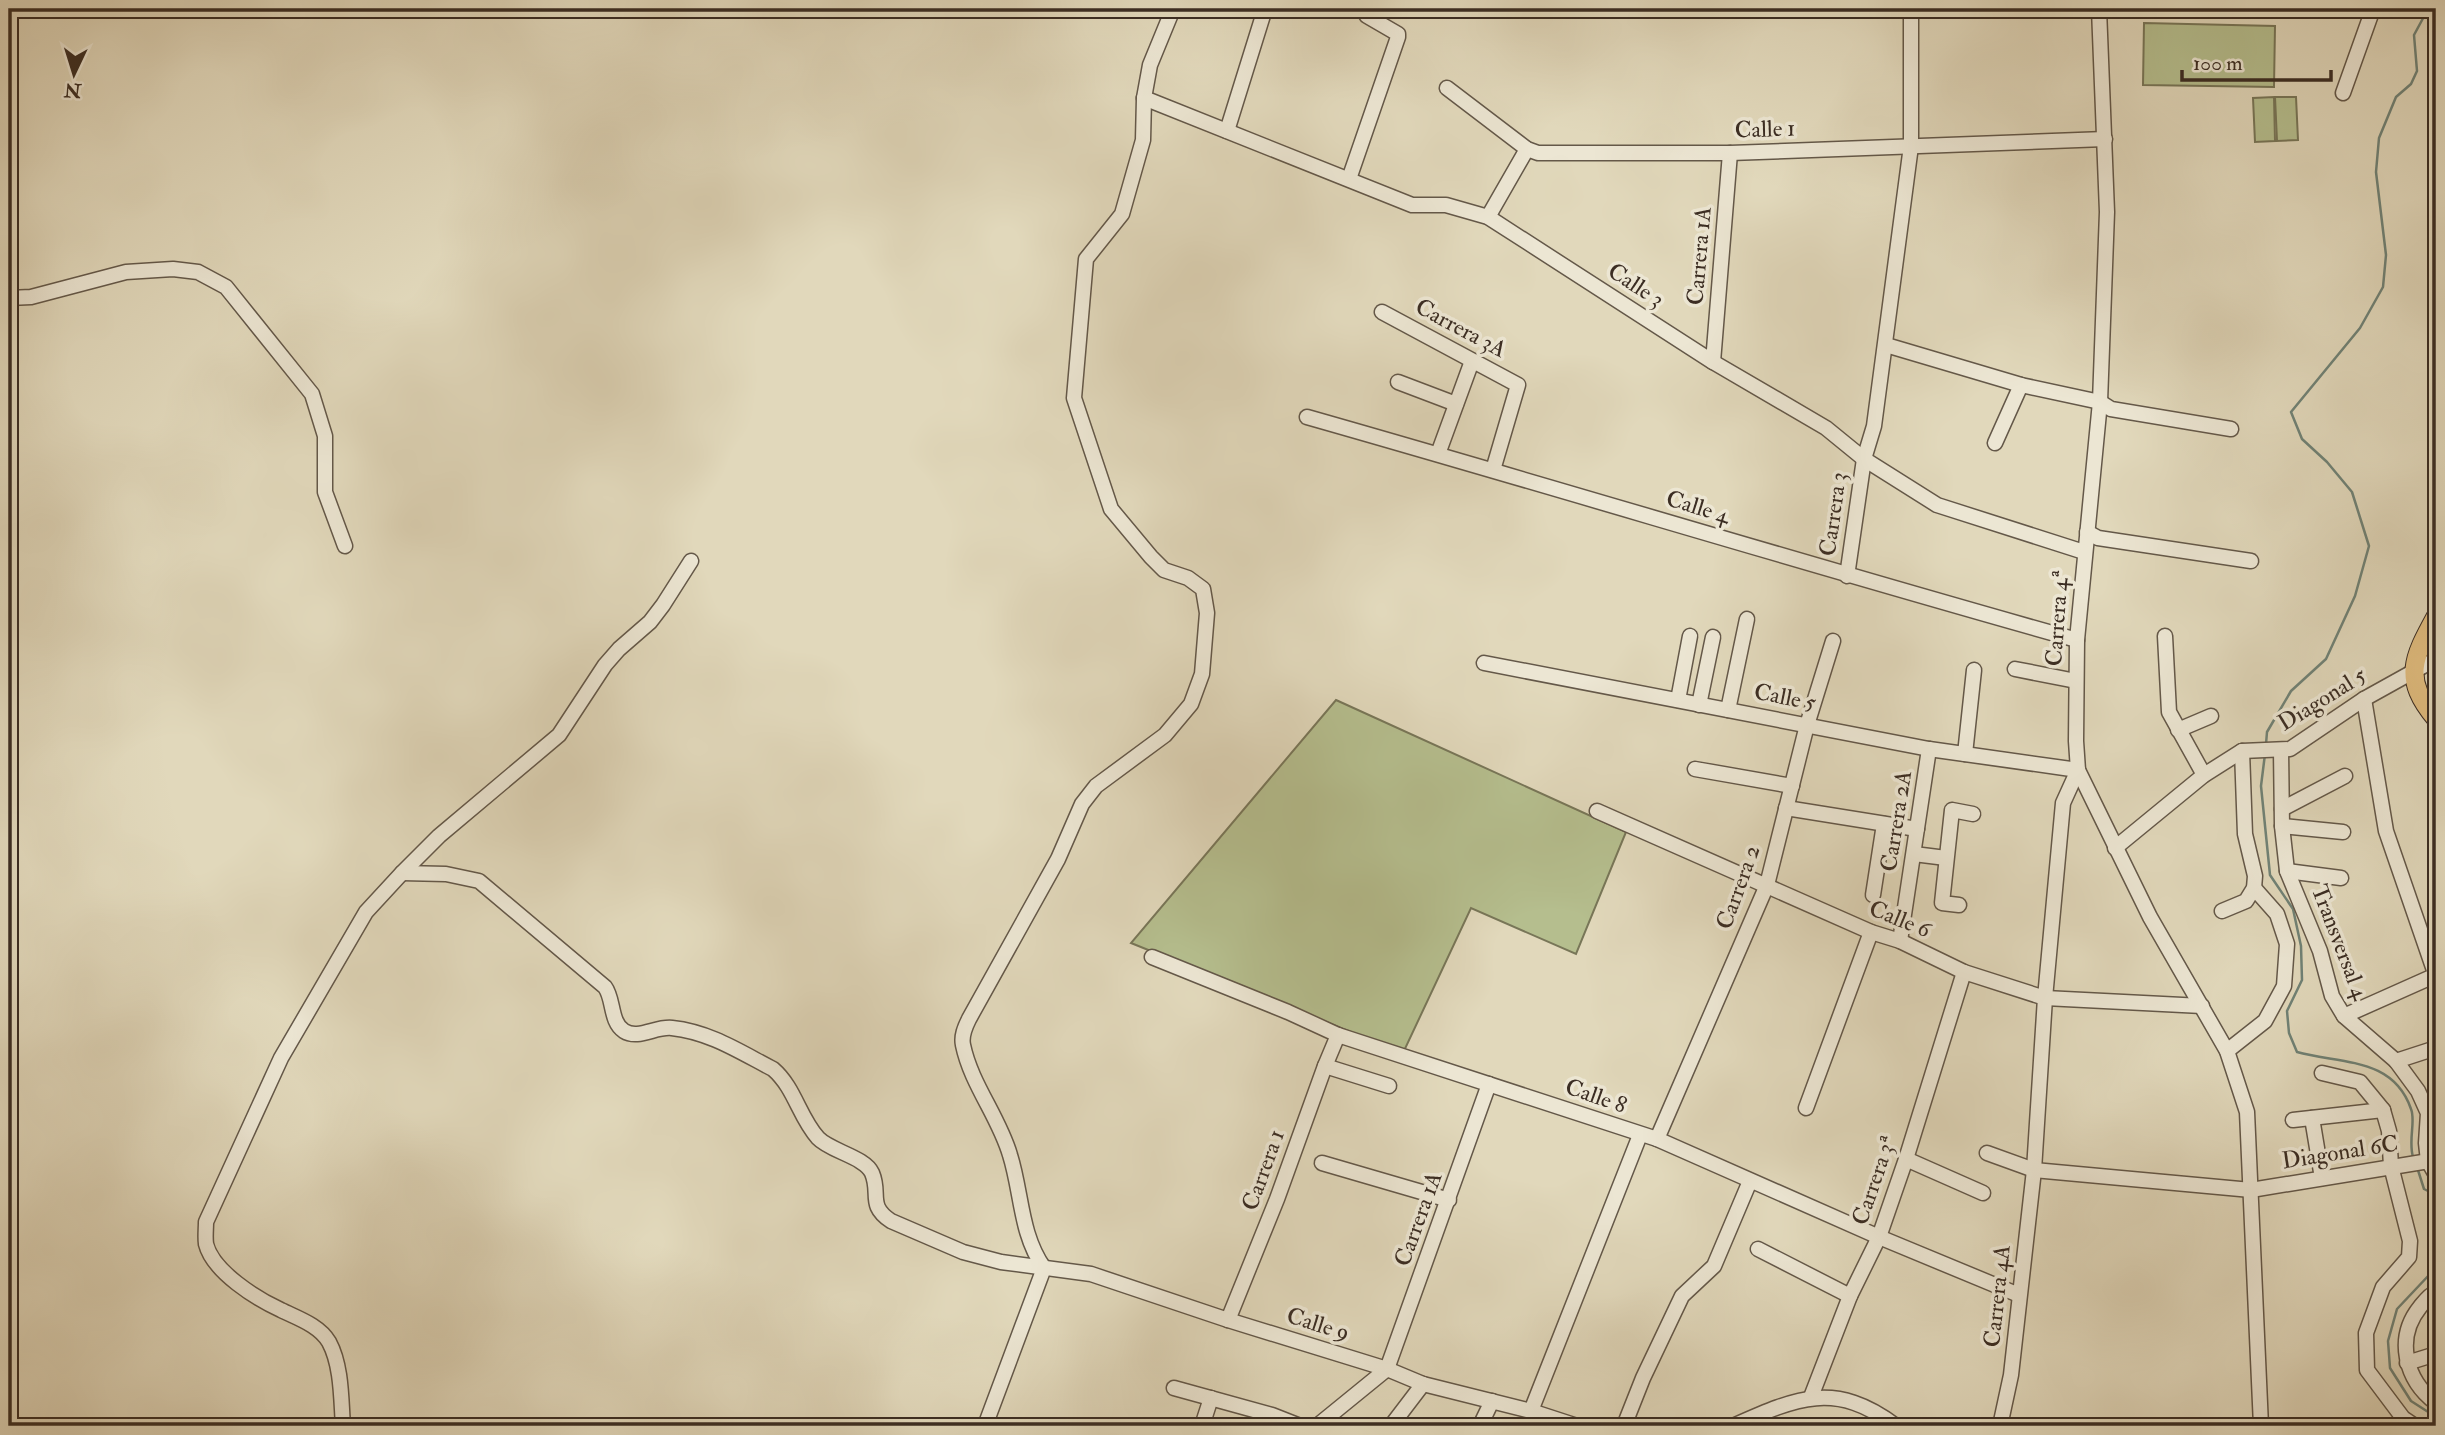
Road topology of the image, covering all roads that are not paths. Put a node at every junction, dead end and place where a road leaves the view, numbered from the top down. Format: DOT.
graph roads {
  1 [pos="1173,9"];
  2 [pos="1265,9"];
  3 [pos="1379,9"];
  4 [pos="1911,9"];
  5 [pos="2099,9"];
  6 [pos="2373,9"];
  7 [pos="1447,89"];
  8 [pos="2343,93"];
  9 [pos="1144,98"];
  10 [pos="1227,131"];
  11 [pos="2105,139"];
  12 [pos="1911,146"];
  13 [pos="1527,149"];
  14 [pos="1730,153"];
  15 [pos="1349,179"];
  16 [pos="1488,217"];
  17 [pos="9,298"];
  18 [pos="1382,312"];
  19 [pos="1886,345"];
  20 [pos="1472,361"];
  21 [pos="1713,362"];
  22 [pos="1398,382"];
  23 [pos="2021,385"];
  24 [pos="2100,402"];
  25 [pos="1456,404"];
  26 [pos="1307,417"];
  27 [pos="2231,429"];
  28 [pos="1995,443"];
  29 [pos="1438,454"];
  30 [pos="1864,459"];
  31 [pos="1493,470"];
  32 [pos="2087,531"];
  33 [pos="345,546"];
  34 [pos="2084,552"];
  35 [pos="691,561"];
  36 [pos="2251,561"];
  37 [pos="1847,576"];
  38 [pos="2436,616"];
  39 [pos="1747,619"];
  40 [pos="1690,636"];
  41 [pos="2165,636"];
  42 [pos="1713,637"];
  43 [pos="2077,640"];
  44 [pos="1833,641"];
  45 [pos="2436,659"];
  46 [pos="1484,663"];
  47 [pos="2015,669"];
  48 [pos="1974,670"];
  49 [pos="2413,671"];
  50 [pos="2076,681"];
  51 [pos="2364,699"];
  52 [pos="1678,700"];
  53 [pos="1699,705"];
  54 [pos="1728,710"];
  55 [pos="2211,716"];
  56 [pos="2436,719"];
  57 [pos="1807,724"];
  58 [pos="2178,730"];
  59 [pos="1929,749"];
  60 [pos="2262,751"];
  61 [pos="1965,754"];
  62 [pos="1695,769"];
  63 [pos="2078,770"];
  64 [pos="2204,775"];
  65 [pos="2345,776"];
  66 [pos="1792,786"];
  67 [pos="1786,808"];
  68 [pos="2282,809"];
  69 [pos="1597,811"];
  70 [pos="1973,814"];
  71 [pos="1884,824"];
  72 [pos="2282,826"];
  73 [pos="1917,829"];
  74 [pos="2343,832"];
  75 [pos="2115,848"];
  76 [pos="1914,854"];
  77 [pos="1946,858"];
  78 [pos="2287,871"];
  79 [pos="402,873"];
  80 [pos="2341,878"];
  81 [pos="1768,885"];
  82 [pos="2254,888"];
  83 [pos="1873,895"];
  84 [pos="1959,905"];
  85 [pos="2222,911"];
  86 [pos="1871,932"];
  87 [pos="1900,941"];
  88 [pos="1152,957"];
  89 [pos="1964,972"];
  90 [pos="2436,976"];
  91 [pos="2045,998"];
  92 [pos="2202,1006"];
  93 [pos="2343,1016"];
  94 [pos="1338,1035"];
  95 [pos="2436,1048"];
  96 [pos="2227,1052"];
  97 [pos="2396,1061"];
  98 [pos="1325,1066"];
  99 [pos="2322,1073"];
  100 [pos="1489,1084"];
  101 [pos="1390,1087"];
  102 [pos="1806,1108"];
  103 [pos="2383,1110"];
  104 [pos="2312,1118"];
  105 [pos="2293,1120"];
  106 [pos="1640,1135"];
  107 [pos="1657,1139"];
  108 [pos="1987,1153"];
  109 [pos="1906,1159"];
  110 [pos="1322,1163"];
  111 [pos="2415,1163"];
  112 [pos="2034,1170"];
  113 [pos="2436,1175"];
  114 [pos="2322,1178"];
  115 [pos="1750,1181"];
  116 [pos="2251,1190"];
  117 [pos="1983,1194"];
  118 [pos="1449,1200"];
  119 [pos="1879,1237"];
  120 [pos="1758,1249"];
  121 [pos="1044,1268"];
  122 [pos="2436,1292"];
  123 [pos="2019,1295"];
  124 [pos="1850,1296"];
  125 [pos="1228,1320"];
  126 [pos="2436,1354"];
  127 [pos="2407,1363"];
  128 [pos="1387,1369"];
  129 [pos="1423,1384"];
  130 [pos="1174,1388"];
  131 [pos="1811,1397"];
  132 [pos="1211,1398"];
  133 [pos="1492,1401"];
  134 [pos="2436,1403"];
  135 [pos="1531,1410"];
  136 [pos="1549,1422"];
  137 [pos="343,1426"];
  138 [pos="985,1426"];
  139 [pos="1202,1426"];
  140 [pos="1300,1426"];
  141 [pos="1317,1426"];
  142 [pos="1391,1426"];
  143 [pos="1480,1426"];
  144 [pos="1577,1426"];
  145 [pos="1624,1426"];
  146 [pos="1733,1426"];
  147 [pos="1896,1426"];
  148 [pos="2000,1426"];
  149 [pos="2262,1426"];
  150 [pos="2415,1426"];
  1 -- 9 [label="street"];
  2 -- 10 [label="street"];
  3 -- 15 [label="street"];
  4 -- 12 [label="street, Carrera 3"];
  5 -- 11 [label="street, Carrera 4ª"];
  6 -- 8 [label="street"];
  7 -- 13 [label="street"];
  9 -- 10 [label="street, Calle 3"];
  9 -- 121 [label="street"];
  10 -- 15 [label="street, Calle 3"];
  11 -- 12 [label="street, Calle 1"];
  11 -- 24 [label="street, Carrera 4ª"];
  12 -- 14 [label="street, Calle 1"];
  12 -- 19 [label="street, Carrera 3"];
  13 -- 14 [label="street, Calle 1"];
  13 -- 16 [label="street"];
  14 -- 21 [label="street, Carrera 1A"];
  15 -- 16 [label="street, Calle 3"];
  16 -- 21 [label="street, Calle 3"];
  17 -- 33 [label="street"];
  18 -- 20 [label="street, Carrera 3A"];
  19 -- 23 [label="street"];
  19 -- 30 [label="street, Carrera 3"];
  20 -- 25 [label="street"];
  20 -- 31 [label="street, Carrera 3A"];
  21 -- 30 [label="street, Calle 3"];
  22 -- 25 [label="street"];
  23 -- 24 [label="street"];
  23 -- 28 [label="street"];
  24 -- 27 [label="street"];
  24 -- 32 [label="street, Carrera 4ª"];
  25 -- 29 [label="street"];
  26 -- 29 [label="street, Calle 4"];
  29 -- 31 [label="street, Calle 4"];
  30 -- 34 [label="street, Calle 3"];
  30 -- 37 [label="street, Carrera 3"];
  31 -- 37 [label="street, Calle 4"];
  32 -- 34 [label="street, Carrera 4ª"];
  32 -- 36 [label="street"];
  34 -- 43 [label="street, Carrera 4ª"];
  35 -- 79 [label="street"];
  37 -- 43 [label="street, Calle 4"];
  38 -- 49 [label="main road"];
  39 -- 54 [label="street"];
  40 -- 52 [label="street"];
  41 -- 58 [label="street"];
  42 -- 53 [label="street"];
  43 -- 50 [label="street, Carrera 4ª"];
  44 -- 57 [label="street, Carrera 2"];
  45 -- 49 [label="street, Diagonal 5"];
  46 -- 52 [label="street, Calle 5"];
  47 -- 50 [label="street"];
  48 -- 61 [label="street"];
  49 -- 51 [label="street, Diagonal 5"];
  49 -- 56 [label="main road"];
  50 -- 63 [label="street, Carrera 4ª"];
  51 -- 60 [label="street, Diagonal 5"];
  51 -- 90 [label="street"];
  52 -- 53 [label="street, Calle 5"];
  53 -- 54 [label="street, Calle 5"];
  54 -- 57 [label="street, Calle 5"];
  55 -- 58 [label="street"];
  57 -- 59 [label="street, Calle 5"];
  57 -- 66 [label="street, Carrera 2"];
  58 -- 64 [label="street"];
  59 -- 61 [label="street, Calle 5"];
  59 -- 73 [label="street, Carrera 2A"];
  60 -- 64 [label="street, Diagonal 5"];
  60 -- 68 [label="street, Transversal 4"];
  60 -- 82 [label="street"];
  61 -- 63 [label="street, Calle 5"];
  62 -- 66 [label="street"];
  63 -- 75 [label="street, Carrera 4ª"];
  63 -- 91 [label="street, Carrera 4A"];
  64 -- 75 [label="street, Diagonal 5"];
  65 -- 68 [label="street"];
  66 -- 67 [label="street, Carrera 2"];
  67 -- 71 [label="street"];
  67 -- 81 [label="street, Carrera 2"];
  68 -- 72 [label="street, Transversal 4"];
  69 -- 81 [label="street, Calle 6"];
  70 -- 77 [label="street"];
  71 -- 73 [label="street"];
  71 -- 83 [label="street"];
  72 -- 74 [label="street"];
  72 -- 78 [label="street, Transversal 4"];
  73 -- 76 [label="street, Carrera 2A"];
  75 -- 92 [label="street, Carrera 4ª"];
  76 -- 77 [label="street"];
  76 -- 87 [label="street, Carrera 2A"];
  77 -- 84 [label="street"];
  78 -- 80 [label="street"];
  78 -- 93 [label="street, Transversal 4"];
  79 -- 121 [label="street, Calle 9"];
  79 -- 137 [label="street"];
  81 -- 86 [label="street, Calle 6"];
  81 -- 107 [label="street, Carrera 2"];
  82 -- 85 [label="street"];
  82 -- 96 [label="street"];
  86 -- 87 [label="street, Calle 6"];
  86 -- 102 [label="street"];
  87 -- 89 [label="street, Calle 6"];
  88 -- 94 [label="street, Calle 8"];
  89 -- 91 [label="street, Calle 6"];
  89 -- 109 [label="street, Carrera 3ª"];
  90 -- 93 [label="street"];
  91 -- 92 [label="street, Calle 6"];
  91 -- 112 [label="street, Carrera 4A"];
  92 -- 96 [label="street, Carrera 4ª"];
  93 -- 97 [label="street, Transversal 4"];
  94 -- 98 [label="street, Carrera 1"];
  94 -- 100 [label="street, Calle 8"];
  95 -- 97 [label="street"];
  96 -- 116 [label="street, Carrera 4ª"];
  97 -- 111 [label="street, Transversal 4"];
  98 -- 101 [label="street"];
  98 -- 125 [label="street, Carrera 1"];
  99 -- 103 [label="street"];
  100 -- 106 [label="street, Calle 8"];
  100 -- 118 [label="street, Carrera 1A"];
  103 -- 104 [label="street"];
  103 -- 111 [label="street"];
  104 -- 105 [label="street"];
  104 -- 114 [label="street"];
  106 -- 107 [label="street, Calle 8"];
  106 -- 135 [label="street"];
  107 -- 115 [label="street, Calle 8"];
  108 -- 112 [label="street, Diagonal 6C"];
  109 -- 117 [label="street"];
  109 -- 119 [label="street, Carrera 3ª"];
  110 -- 118 [label="street"];
  111 -- 113 [label="street"];
  111 -- 114 [label="street, Diagonal 6C"];
  111 -- 150 [label="street"];
  112 -- 116 [label="street, Diagonal 6C"];
  112 -- 123 [label="street, Carrera 4A"];
  114 -- 116 [label="street, Diagonal 6C"];
  115 -- 119 [label="street, Calle 8"];
  115 -- 145 [label="street"];
  116 -- 149 [label="street"];
  118 -- 128 [label="street, Carrera 1A"];
  119 -- 123 [label="street, Calle 8"];
  119 -- 124 [label="street, Carrera 3ª"];
  120 -- 124 [label="street"];
  121 -- 125 [label="street, Calle 9"];
  121 -- 138 [label="street"];
  122 -- 127 [label="street"];
  123 -- 148 [label="street, Carrera 4A"];
  124 -- 131 [label="street, Carrera 3ª"];
  125 -- 128 [label="street, Calle 9"];
  126 -- 127 [label="street"];
  127 -- 134 [label="street"];
  128 -- 129 [label="street, Calle 9"];
  128 -- 141 [label="street"];
  129 -- 133 [label="street, Calle 9"];
  129 -- 142 [label="street"];
  130 -- 132 [label="street"];
  131 -- 146 [label="street"];
  131 -- 147 [label="street"];
  132 -- 139 [label="street"];
  132 -- 140 [label="street"];
  133 -- 135 [label="street, Calle 9"];
  133 -- 143 [label="street"];
  135 -- 136 [label="street, Calle 9"];
  136 -- 144 [label="street, Calle 9"];
}
